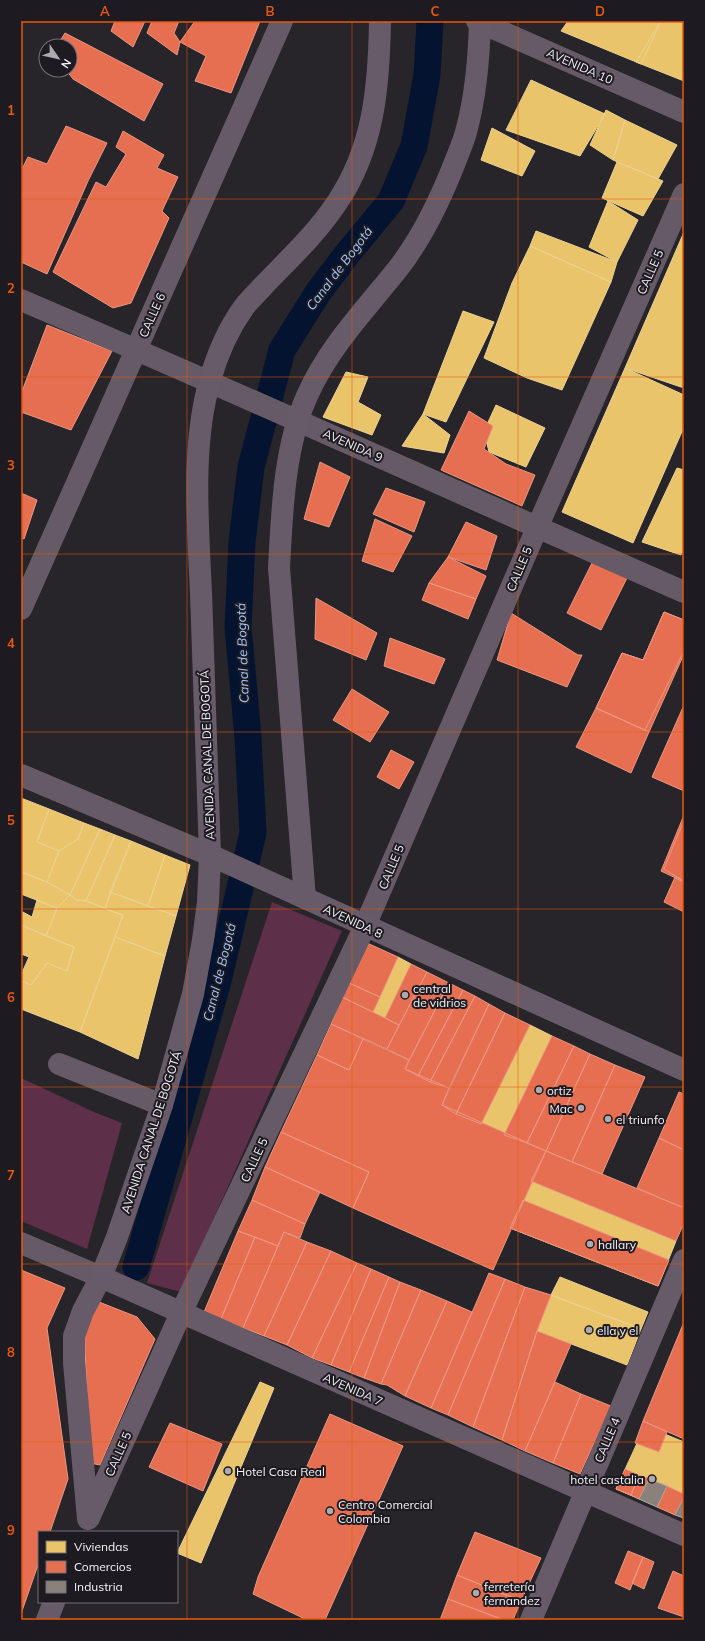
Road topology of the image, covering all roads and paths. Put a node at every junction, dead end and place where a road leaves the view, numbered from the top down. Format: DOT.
graph roads {
  1 [pos="282,21"];
  2 [pos="380,21"];
  3 [pos="479,21"];
  4 [pos="684,112"];
  5 [pos="684,194"];
  6 [pos="21,300"];
  7 [pos="136,349"];
  8 [pos="210,381"];
  9 [pos="298,420"];
  10 [pos="537,528"];
  11 [pos="684,592"];
  12 [pos="21,609"];
  13 [pos="21,775"];
  14 [pos="210,855"];
  15 [pos="305,898"];
  16 [pos="365,926"];
  17 [pos="59,1064"];
  18 [pos="684,1070"];
  19 [pos="162,1105"];
  20 [pos="21,1243"];
  21 [pos="684,1260"];
  22 [pos="101,1277"];
  23 [pos="181,1313"];
  24 [pos="586,1492"];
  25 [pos="86,1526"];
  26 [pos="684,1535"];
  27 [pos="54,1603"];
  28 [pos="47,1620"];
  29 [pos="531,1620"];
  1 -- 7 [label="street, CALLE 6"];
  2 -- 8 [label="main road, AVENIDA CANAL DE BOGOTÁ"];
  3 -- 4 [label="street, AVENIDA 10"];
  3 -- 9 [label="main road"];
  5 -- 10 [label="street, CALLE 5"];
  6 -- 7 [label="street, AVENIDA 9"];
  7 -- 8 [label="street, AVENIDA 9"];
  7 -- 12 [label="street, CALLE 6"];
  8 -- 9 [label="street, AVENIDA 9"];
  8 -- 14 [label="main road, AVENIDA CANAL DE BOGOTÁ"];
  9 -- 10 [label="street, AVENIDA 9"];
  9 -- 15 [label="main road"];
  10 -- 11 [label="street, AVENIDA 9"];
  10 -- 16 [label="street, CALLE 5"];
  13 -- 14 [label="street, AVENIDA 8"];
  14 -- 15 [label="main road, AVENIDA 8"];
  14 -- 19 [label="main road, AVENIDA CANAL DE BOGOTÁ"];
  15 -- 16 [label="main road, AVENIDA 8"];
  16 -- 18 [label="main road, AVENIDA 8"];
  16 -- 23 [label="street, CALLE 5"];
  17 -- 19 [label="street"];
  19 -- 22 [label="main road, AVENIDA CANAL DE BOGOTÁ"];
  20 -- 22 [label="street, AVENIDA 7"];
  21 -- 24 [label="main road, CALLE 4"];
  22 -- 23 [label="main road, AVENIDA 7"];
  22 -- 25 [label="main road, AVENIDA CANAL DE BOGOTÁ"];
  23 -- 24 [label="main road, AVENIDA 7"];
  23 -- 25 [label="main road, CALLE 5"];
  24 -- 26 [label="main road, AVENIDA 7"];
  24 -- 29 [label="main road, CALLE 4"];
  27 -- 28 [label="main road"];
}
